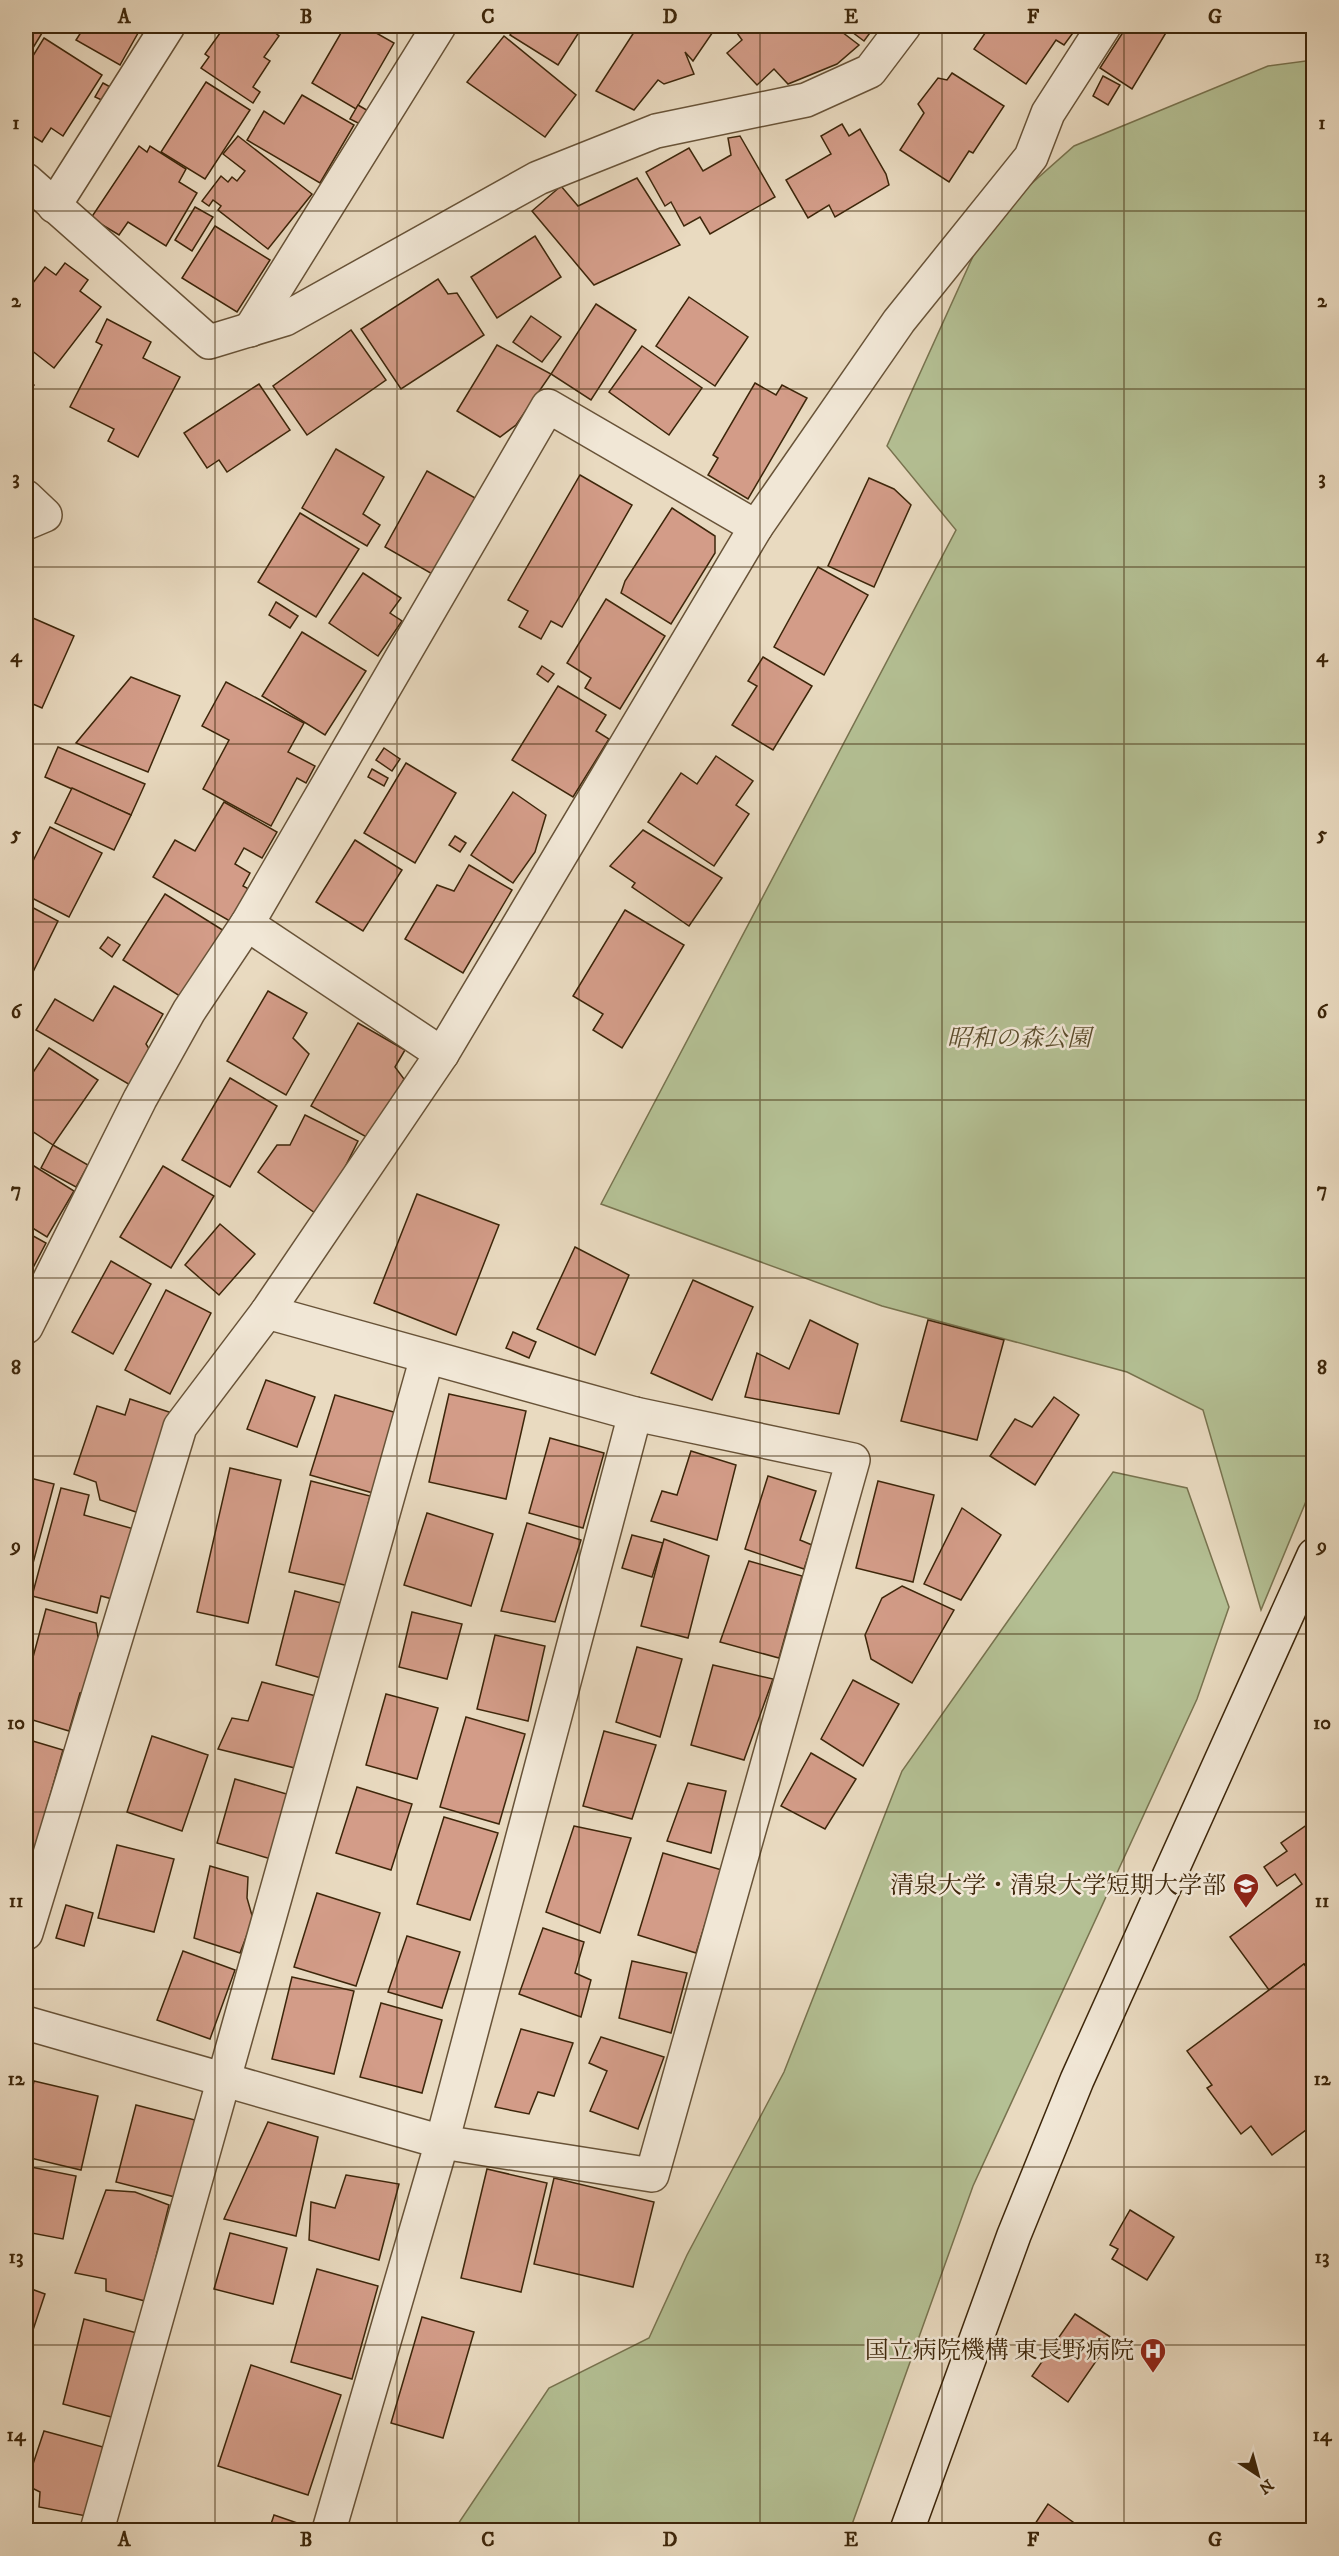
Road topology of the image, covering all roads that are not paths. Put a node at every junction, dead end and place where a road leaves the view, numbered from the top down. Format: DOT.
graph roads {
  1 [pos="168,26"];
  2 [pos="439,26"];
  3 [pos="904,26"];
  4 [pos="1104,26"];
  5 [pos="26,180"];
  6 [pos="54,206"];
  7 [pos="250,330"];
  8 [pos="26,497"];
  9 [pos="26,522"];
  10 [pos="756,527"];
  11 [pos="247,924"];
  12 [pos="442,1054"];
  13 [pos="267,1312"];
  14 [pos="26,1328"];
  15 [pos="427,1357"];
  16 [pos="635,1414"];
  17 [pos="1314,1555"];
  18 [pos="26,1933"];
  19 [pos="26,2023"];
  20 [pos="223,2080"];
  21 [pos="442,2142"];
  22 [pos="97,2530"];
  23 [pos="329,2530"];
  24 [pos="907,2530"];
  1 -- 6 [label="street"];
  2 -- 7 [label="street"];
  3 -- 7 [label="street"];
  4 -- 10 [label="street"];
  5 -- 6 [label="street"];
  6 -- 7 [label="street"];
  8 -- 9 [label="street"];
  10 -- 11 [label="street"];
  10 -- 12 [label="street"];
  11 -- 12 [label="street"];
  11 -- 14 [label="street"];
  12 -- 13 [label="street"];
  13 -- 15 [label="street"];
  13 -- 18 [label="street"];
  15 -- 16 [label="street"];
  15 -- 20 [label="street"];
  16 -- 21 [label="street"];
  16 -- 21 [label="street"];
  17 -- 24 [label="street"];
  19 -- 20 [label="street"];
  20 -- 21 [label="street"];
  20 -- 22 [label="street"];
  21 -- 23 [label="street"];
}
